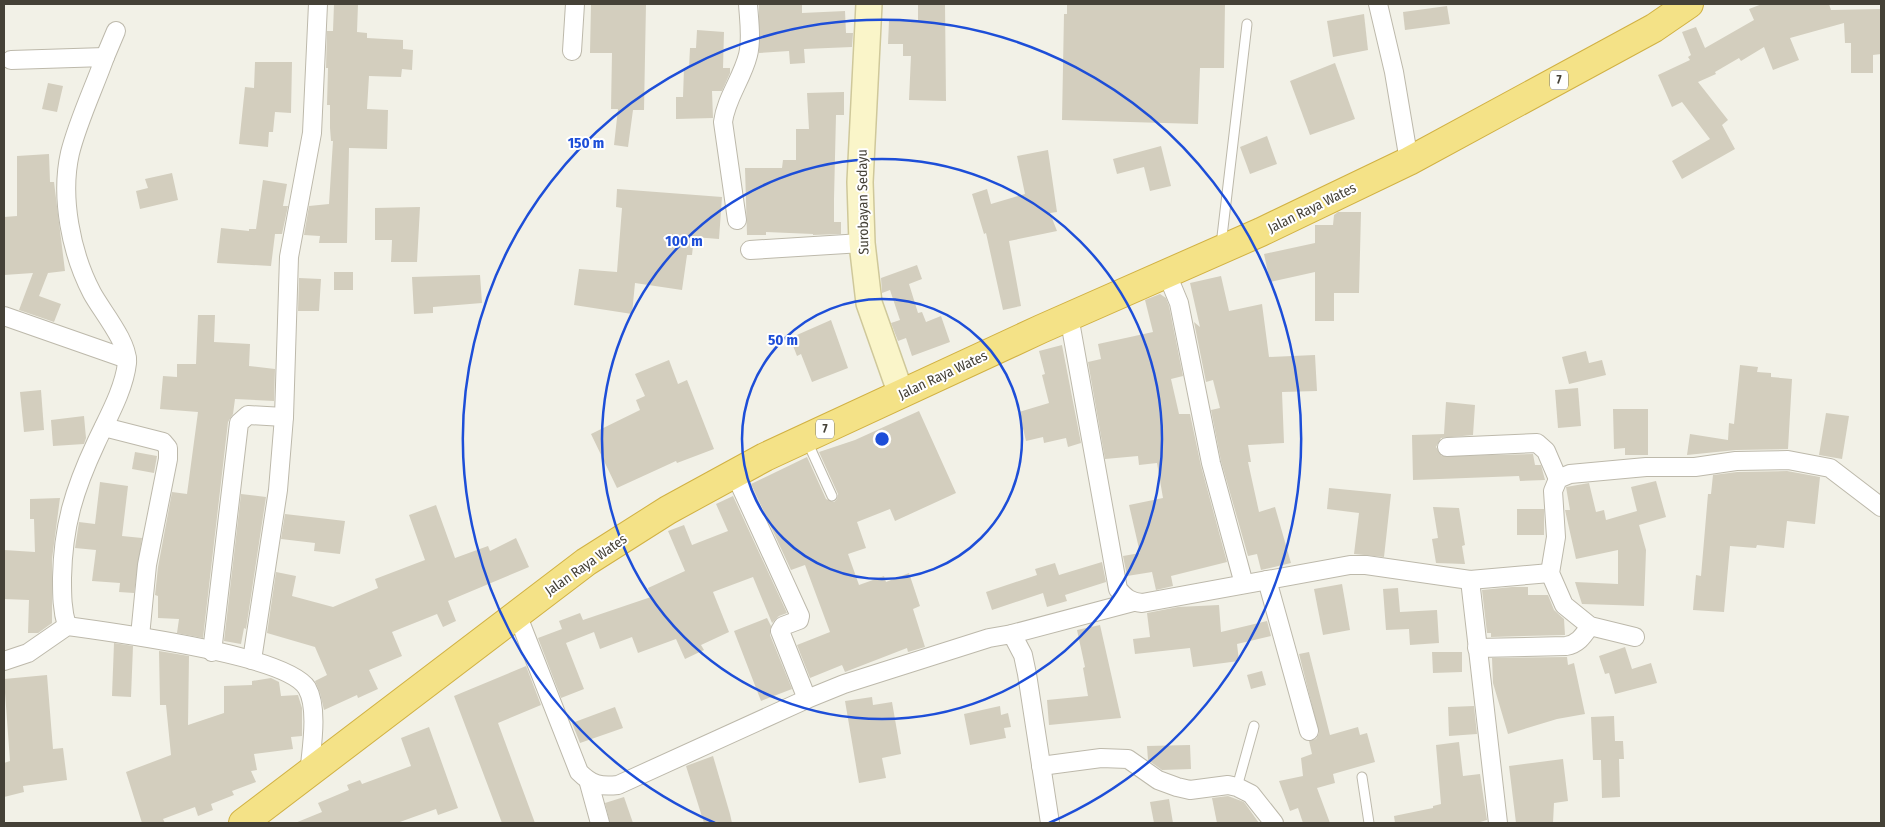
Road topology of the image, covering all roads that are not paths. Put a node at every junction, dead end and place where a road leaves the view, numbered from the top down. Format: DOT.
graph roads {
  1 [pos="318,4"];
  2 [pos="575,4"];
  3 [pos="748,4"];
  4 [pos="869,4"];
  5 [pos="1378,4"];
  6 [pos="1689,4"];
  7 [pos="1247,24"];
  8 [pos="116,31"];
  9 [pos="572,51"];
  10 [pos="105,57"];
  11 [pos="10,60"];
  12 [pos="1409,161"];
  13 [pos="737,220"];
  14 [pos="862,244"];
  15 [pos="750,250"];
  16 [pos="1220,250"];
  17 [pos="1166,274"];
  18 [pos="4,316"];
  19 [pos="1069,316"];
  20 [pos="127,359"];
  21 [pos="901,394"];
  22 [pos="284,417"];
  23 [pos="104,427"];
  24 [pos="806,438"];
  25 [pos="1446,447"];
  26 [pos="735,474"];
  27 [pos="1558,479"];
  28 [pos="832,496"];
  29 [pos="1881,507"];
  30 [pos="1550,573"];
  31 [pos="1267,580"];
  32 [pos="1470,580"];
  33 [pos="1244,584"];
  34 [pos="1133,602"];
  35 [pos="517,614"];
  36 [pos="67,626"];
  37 [pos="1590,626"];
  38 [pos="1012,634"];
  39 [pos="140,636"];
  40 [pos="1635,637"];
  41 [pos="1477,648"];
  42 [pos="212,652"];
  43 [pos="252,660"];
  44 [pos="4,661"];
  45 [pos="807,699"];
  46 [pos="1254,726"];
  47 [pos="1309,731"];
  48 [pos="1041,766"];
  49 [pos="308,775"];
  50 [pos="1362,777"];
  51 [pos="589,783"];
  52 [pos="1238,786"];
  53 [pos="243,823"];
  54 [pos="600,823"];
  55 [pos="1050,823"];
  56 [pos="1274,823"];
  57 [pos="1369,823"];
  58 [pos="1498,823"];
  1 -- 22 [label="street"];
  2 -- 9 [label="street"];
  3 -- 13 [label="street"];
  4 -- 14 [label="main road, Surobayan Sedayu"];
  5 -- 12 [label="street"];
  6 -- 12 [label="highway, Jalan Raya Wates / 7"];
  7 -- 16 [label="lane"];
  8 -- 10 [label="street"];
  10 -- 11 [label="street"];
  10 -- 20 [label="street"];
  12 -- 16 [label="highway, Jalan Raya Wates / 7"];
  14 -- 15 [label="street"];
  14 -- 21 [label="main road, Surobayan Sedayu"];
  16 -- 17 [label="highway, Jalan Raya Wates / 7"];
  17 -- 19 [label="highway, Jalan Raya Wates / 7"];
  17 -- 33 [label="street"];
  18 -- 20 [label="street"];
  19 -- 21 [label="highway, Jalan Raya Wates / 7"];
  19 -- 34 [label="street"];
  20 -- 23 [label="street"];
  21 -- 24 [label="highway, Jalan Raya Wates / 7"];
  22 -- 42 [label="street"];
  22 -- 43 [label="street"];
  23 -- 36 [label="street"];
  23 -- 39 [label="street"];
  24 -- 26 [label="highway, Jalan Raya Wates / 7"];
  24 -- 28 [label="lane"];
  25 -- 27 [label="street"];
  26 -- 35 [label="highway, Jalan Raya Wates / 7"];
  26 -- 45 [label="street"];
  27 -- 29 [label="street"];
  27 -- 30 [label="street"];
  30 -- 32 [label="street"];
  30 -- 37 [label="street"];
  31 -- 32 [label="street"];
  31 -- 33 [label="street"];
  31 -- 47 [label="street"];
  32 -- 41 [label="street"];
  33 -- 34 [label="street"];
  34 -- 38 [label="street"];
  35 -- 49 [label="highway, Jalan Raya Wates / 7"];
  35 -- 51 [label="street"];
  36 -- 39 [label="street"];
  36 -- 44 [label="street"];
  37 -- 40 [label="street"];
  37 -- 41 [label="street"];
  38 -- 45 [label="street"];
  38 -- 48 [label="street"];
  39 -- 42 [label="street"];
  41 -- 58 [label="street"];
  42 -- 43 [label="street"];
  43 -- 49 [label="street"];
  45 -- 51 [label="street"];
  46 -- 52 [label="lane"];
  48 -- 52 [label="street"];
  48 -- 55 [label="street"];
  49 -- 53 [label="highway, Jalan Raya Wates / 7"];
  50 -- 57 [label="lane"];
  51 -- 54 [label="street"];
  52 -- 56 [label="street"];
}
